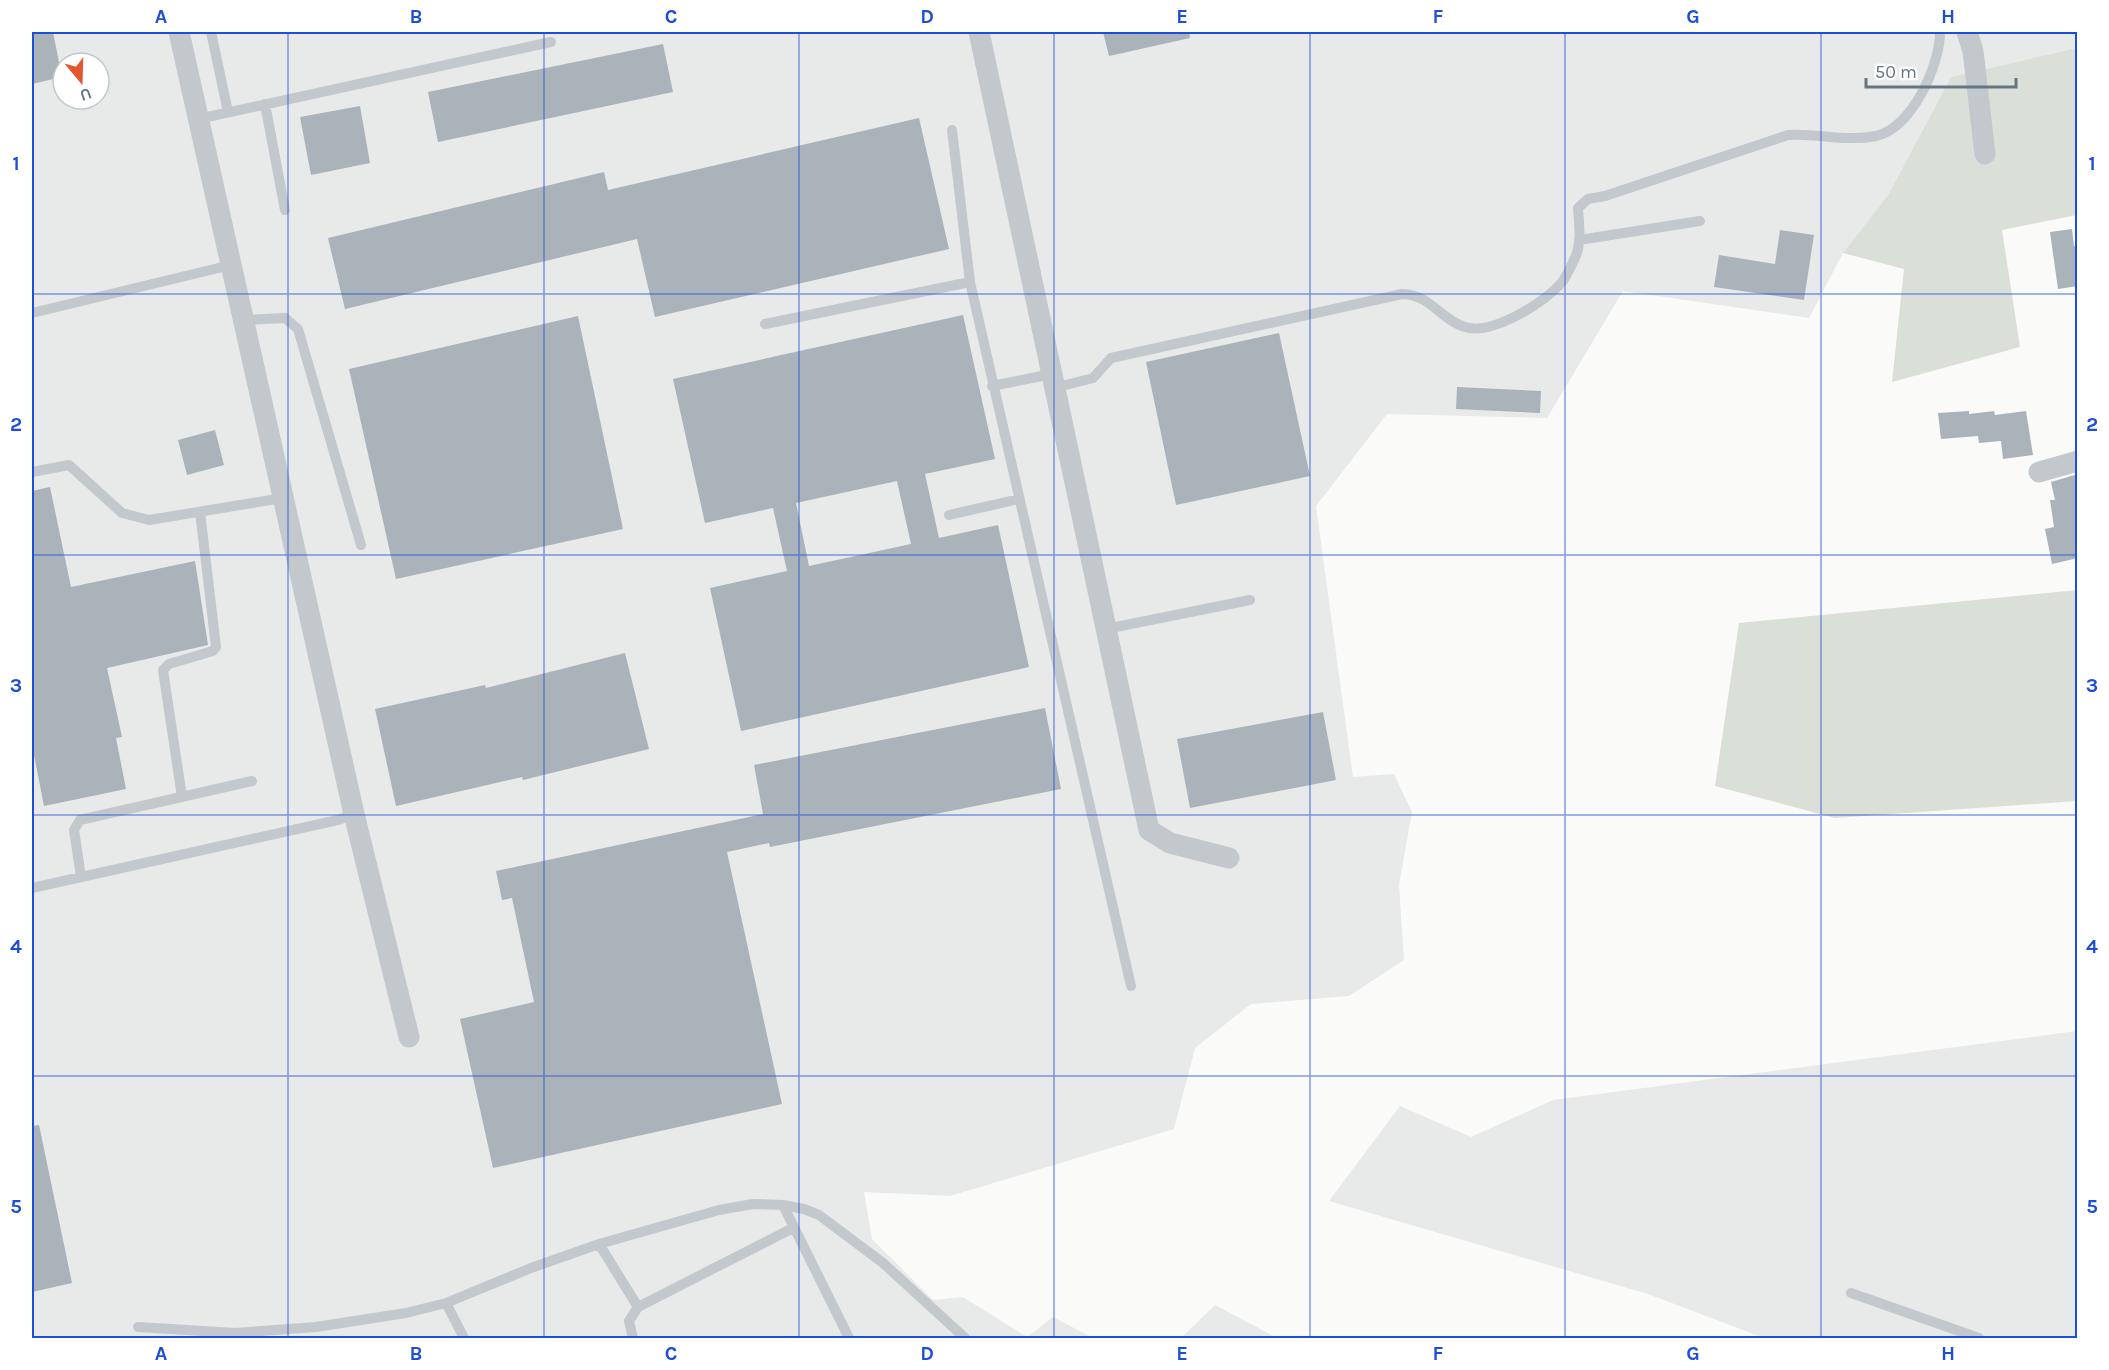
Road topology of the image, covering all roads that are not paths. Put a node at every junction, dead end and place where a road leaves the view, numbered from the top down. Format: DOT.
graph roads {
  1 [pos="179,32"];
  2 [pos="211,32"];
  3 [pos="979,32"];
  4 [pos="1940,32"];
  5 [pos="1967,32"];
  6 [pos="551,42"];
  7 [pos="266,104"];
  8 [pos="228,112"];
  9 [pos="198,119"];
  10 [pos="952,130"];
  11 [pos="1985,154"];
  12 [pos="285,210"];
  13 [pos="1700,221"];
  14 [pos="1580,240"];
  15 [pos="231,265"];
  16 [pos="970,282"];
  17 [pos="32,313"];
  18 [pos="244,320"];
  19 [pos="765,324"];
  20 [pos="1053,381"];
  21 [pos="992,386"];
  22 [pos="2078,461"];
  23 [pos="32,472"];
  24 [pos="2039,472"];
  25 [pos="283,498"];
  26 [pos="1019,499"];
  27 [pos="200,512"];
  28 [pos="949,515"];
  29 [pos="361,544"];
  30 [pos="1250,600"];
  31 [pos="1106,629"];
  32 [pos="252,781"];
  33 [pos="182,797"];
  34 [pos="354,814"];
  35 [pos="1229,858"];
  36 [pos="81,877"];
  37 [pos="32,888"];
  38 [pos="1131,986"];
  39 [pos="409,1037"];
  40 [pos="783,1205"];
  41 [pos="793,1228"];
  42 [pos="599,1244"];
  43 [pos="1851,1293"];
  44 [pos="446,1303"];
  45 [pos="638,1307"];
  46 [pos="138,1327"];
  47 [pos="464,1338"];
  48 [pos="633,1338"];
  49 [pos="849,1338"];
  50 [pos="965,1338"];
  51 [pos="1979,1338"];
  1 -- 9 [label="street"];
  2 -- 8 [label="lane"];
  3 -- 20 [label="street"];
  4 -- 14 [label="lane"];
  5 -- 11 [label="street"];
  6 -- 7 [label="lane"];
  7 -- 8 [label="lane"];
  7 -- 12 [label="lane"];
  8 -- 9 [label="lane"];
  9 -- 15 [label="street"];
  10 -- 16 [label="lane"];
  13 -- 14 [label="lane"];
  14 -- 20 [label="lane"];
  15 -- 17 [label="lane"];
  15 -- 18 [label="street"];
  16 -- 19 [label="lane"];
  16 -- 21 [label="lane"];
  18 -- 25 [label="street"];
  18 -- 29 [label="lane"];
  20 -- 21 [label="lane"];
  20 -- 31 [label="street"];
  21 -- 26 [label="lane"];
  22 -- 24 [label="street"];
  23 -- 27 [label="lane"];
  25 -- 27 [label="lane"];
  25 -- 34 [label="street"];
  26 -- 28 [label="lane"];
  26 -- 38 [label="lane"];
  27 -- 33 [label="lane"];
  30 -- 31 [label="lane"];
  31 -- 35 [label="street"];
  32 -- 33 [label="lane"];
  33 -- 36 [label="lane"];
  34 -- 36 [label="lane"];
  34 -- 39 [label="street"];
  36 -- 37 [label="lane"];
  40 -- 41 [label="lane"];
  40 -- 42 [label="lane"];
  40 -- 50 [label="lane"];
  41 -- 45 [label="lane"];
  41 -- 49 [label="lane"];
  42 -- 44 [label="lane"];
  42 -- 45 [label="lane"];
  43 -- 51 [label="lane"];
  44 -- 46 [label="lane"];
  44 -- 47 [label="lane"];
  45 -- 48 [label="lane"];
}
